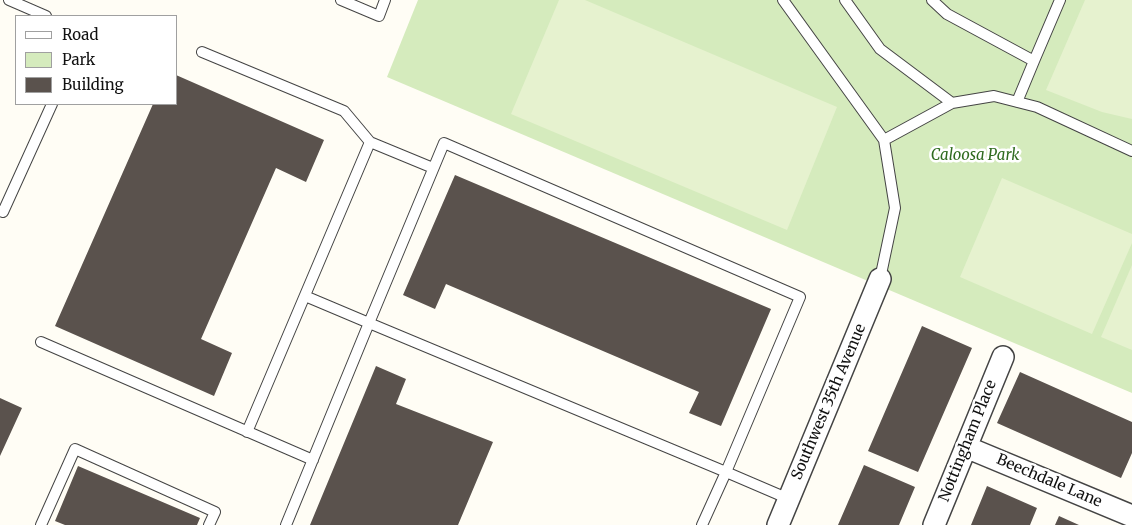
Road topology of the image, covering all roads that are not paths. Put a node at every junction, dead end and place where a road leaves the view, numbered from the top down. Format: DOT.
graph roads {
  1 [pos="9,0"];
  2 [pos="342,0"];
  3 [pos="385,0"];
  4 [pos="783,0"];
  5 [pos="845,0"];
  6 [pos="932,0"];
  7 [pos="1060,0"];
  8 [pos="44,15"];
  9 [pos="202,52"];
  10 [pos="1034,61"];
  11 [pos="952,102"];
  12 [pos="1018,102"];
  13 [pos="52,105"];
  14 [pos="884,140"];
  15 [pos="370,142"];
  16 [pos="1132,151"];
  17 [pos="433,168"];
  18 [pos="0,211"];
  19 [pos="880,279"];
  20 [pos="305,296"];
  21 [pos="369,323"];
  22 [pos="41,342"];
  23 [pos="1003,357"];
  24 [pos="247,432"];
  25 [pos="966,446"];
  26 [pos="313,460"];
  27 [pos="726,472"];
  28 [pos="789,499"];
  29 [pos="1132,516"];
  30 [pos="41,525"];
  31 [pos="209,525"];
  32 [pos="286,525"];
  33 [pos="702,525"];
  34 [pos="778,525"];
  35 [pos="934,525"];
  1 -- 8 [label="lane"];
  2 -- 3 [label="lane"];
  4 -- 14 [label="lane"];
  5 -- 11 [label="lane"];
  6 -- 10 [label="lane"];
  7 -- 10 [label="lane"];
  9 -- 15 [label="lane"];
  10 -- 12 [label="lane"];
  11 -- 12 [label="lane"];
  11 -- 14 [label="lane"];
  12 -- 16 [label="lane"];
  13 -- 18 [label="lane"];
  14 -- 19 [label="lane"];
  15 -- 17 [label="lane"];
  15 -- 20 [label="lane"];
  17 -- 21 [label="lane"];
  17 -- 27 [label="lane"];
  19 -- 28 [label="street, Southwest 35th Avenue"];
  20 -- 21 [label="lane"];
  20 -- 24 [label="lane"];
  21 -- 26 [label="lane"];
  21 -- 27 [label="lane"];
  22 -- 24 [label="lane"];
  23 -- 25 [label="street, Nottingham Place"];
  24 -- 26 [label="lane"];
  25 -- 29 [label="street, Beechdale Lane"];
  25 -- 35 [label="street, Nottingham Place"];
  26 -- 32 [label="lane"];
  27 -- 28 [label="lane"];
  27 -- 33 [label="lane"];
  28 -- 34 [label="street, Southwest 35th Avenue"];
  30 -- 31 [label="lane"];
}
